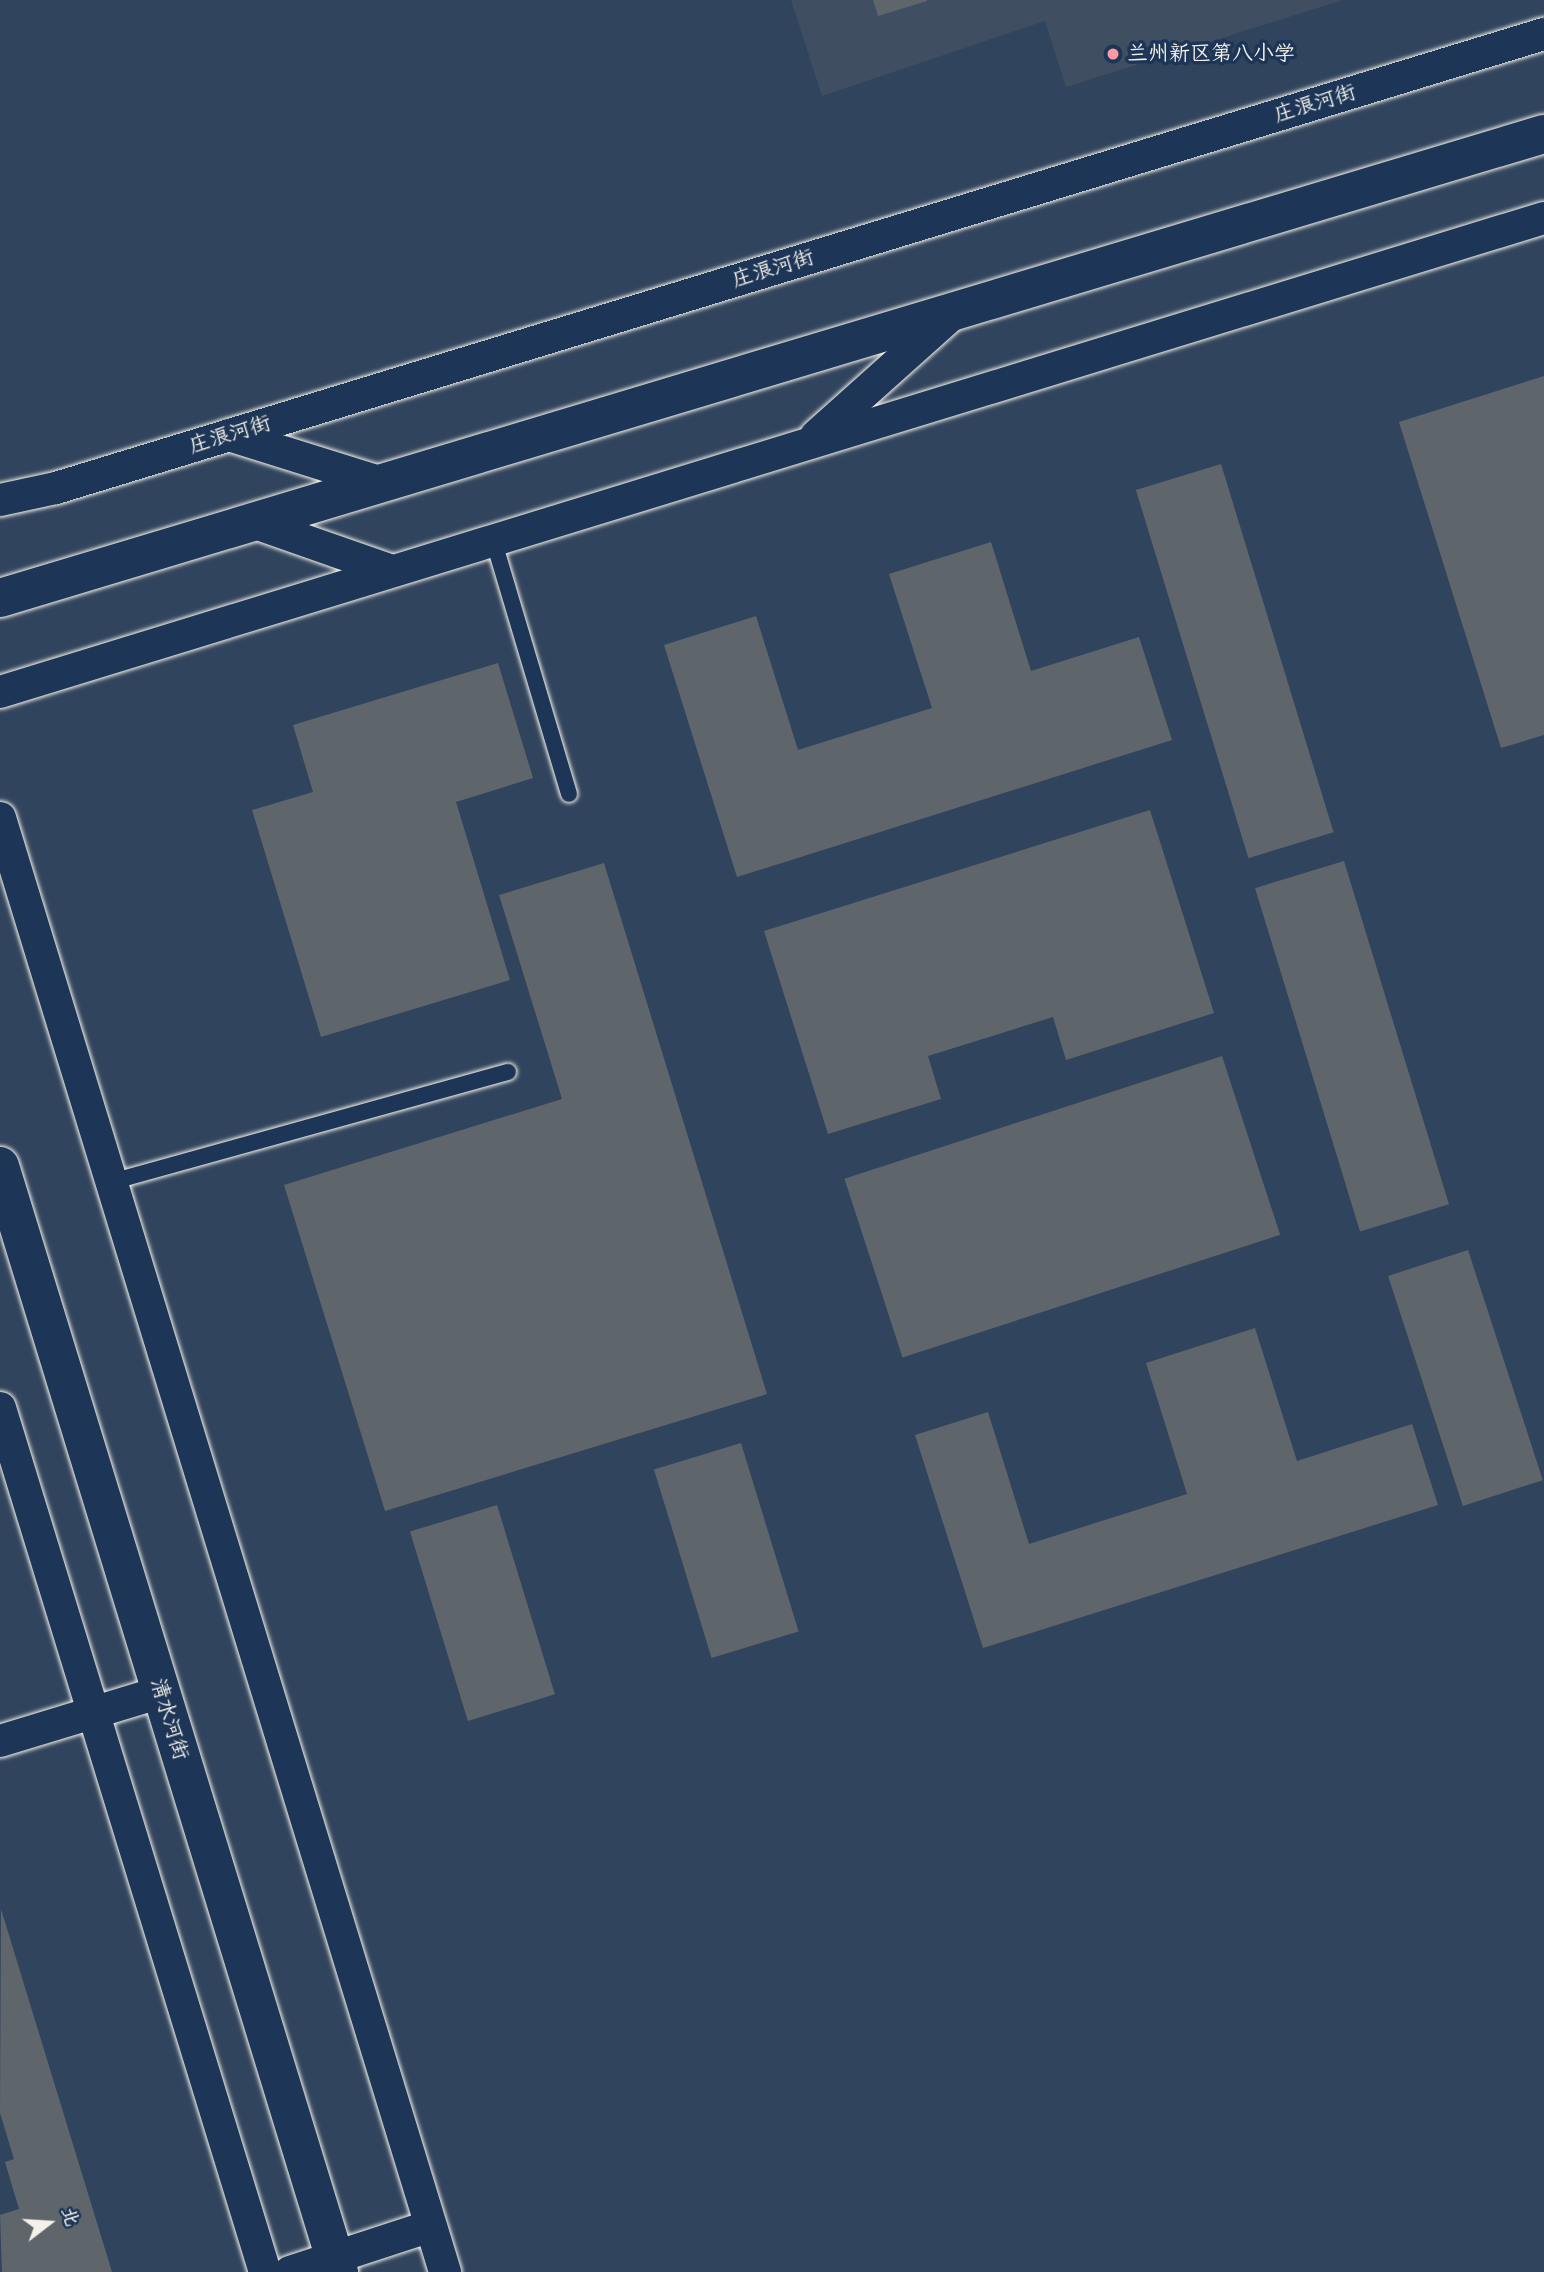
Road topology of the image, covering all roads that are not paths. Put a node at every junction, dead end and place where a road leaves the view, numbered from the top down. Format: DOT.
graph roads {
  1 [pos="1544,34"];
  2 [pos="1544,134"];
  3 [pos="1544,218"];
  4 [pos="949,317"];
  5 [pos="229,435"];
  6 [pos="807,444"];
  7 [pos="382,483"];
  8 [pos="0,500"];
  9 [pos="252,522"];
  10 [pos="492,539"];
  11 [pos="391,571"];
  12 [pos="0,598"];
  13 [pos="0,692"];
  14 [pos="569,794"];
  15 [pos="0,818"];
  16 [pos="508,1072"];
  17 [pos="0,1166"];
  18 [pos="111,1182"];
  19 [pos="0,1408"];
  20 [pos="161,1692"];
  21 [pos="94,1713"];
  22 [pos="0,1741"];
  23 [pos="430,2226"];
  24 [pos="337,2265"];
  25 [pos="265,2272"];
  26 [pos="290,2272"];
  27 [pos="444,2272"];
  1 -- 5 [label="street, 庄浪河街"];
  2 -- 4 [label="street"];
  3 -- 6 [label="street"];
  4 -- 6 [label="street"];
  4 -- 7 [label="street"];
  5 -- 7 [label="street"];
  5 -- 8 [label="street, 庄浪河街"];
  6 -- 10 [label="street"];
  7 -- 9 [label="street"];
  9 -- 11 [label="street"];
  9 -- 12 [label="street"];
  10 -- 11 [label="street"];
  10 -- 14 [label="lane"];
  11 -- 13 [label="street"];
  15 -- 18 [label="street"];
  16 -- 18 [label="lane"];
  17 -- 20 [label="street, 清水河街"];
  18 -- 23 [label="street"];
  19 -- 21 [label="street"];
  20 -- 21 [label="street"];
  20 -- 24 [label="street, 清水河街"];
  21 -- 22 [label="street"];
  21 -- 25 [label="street"];
  23 -- 24 [label="street"];
  23 -- 27 [label="street"];
  24 -- 26 [label="street"];
}
